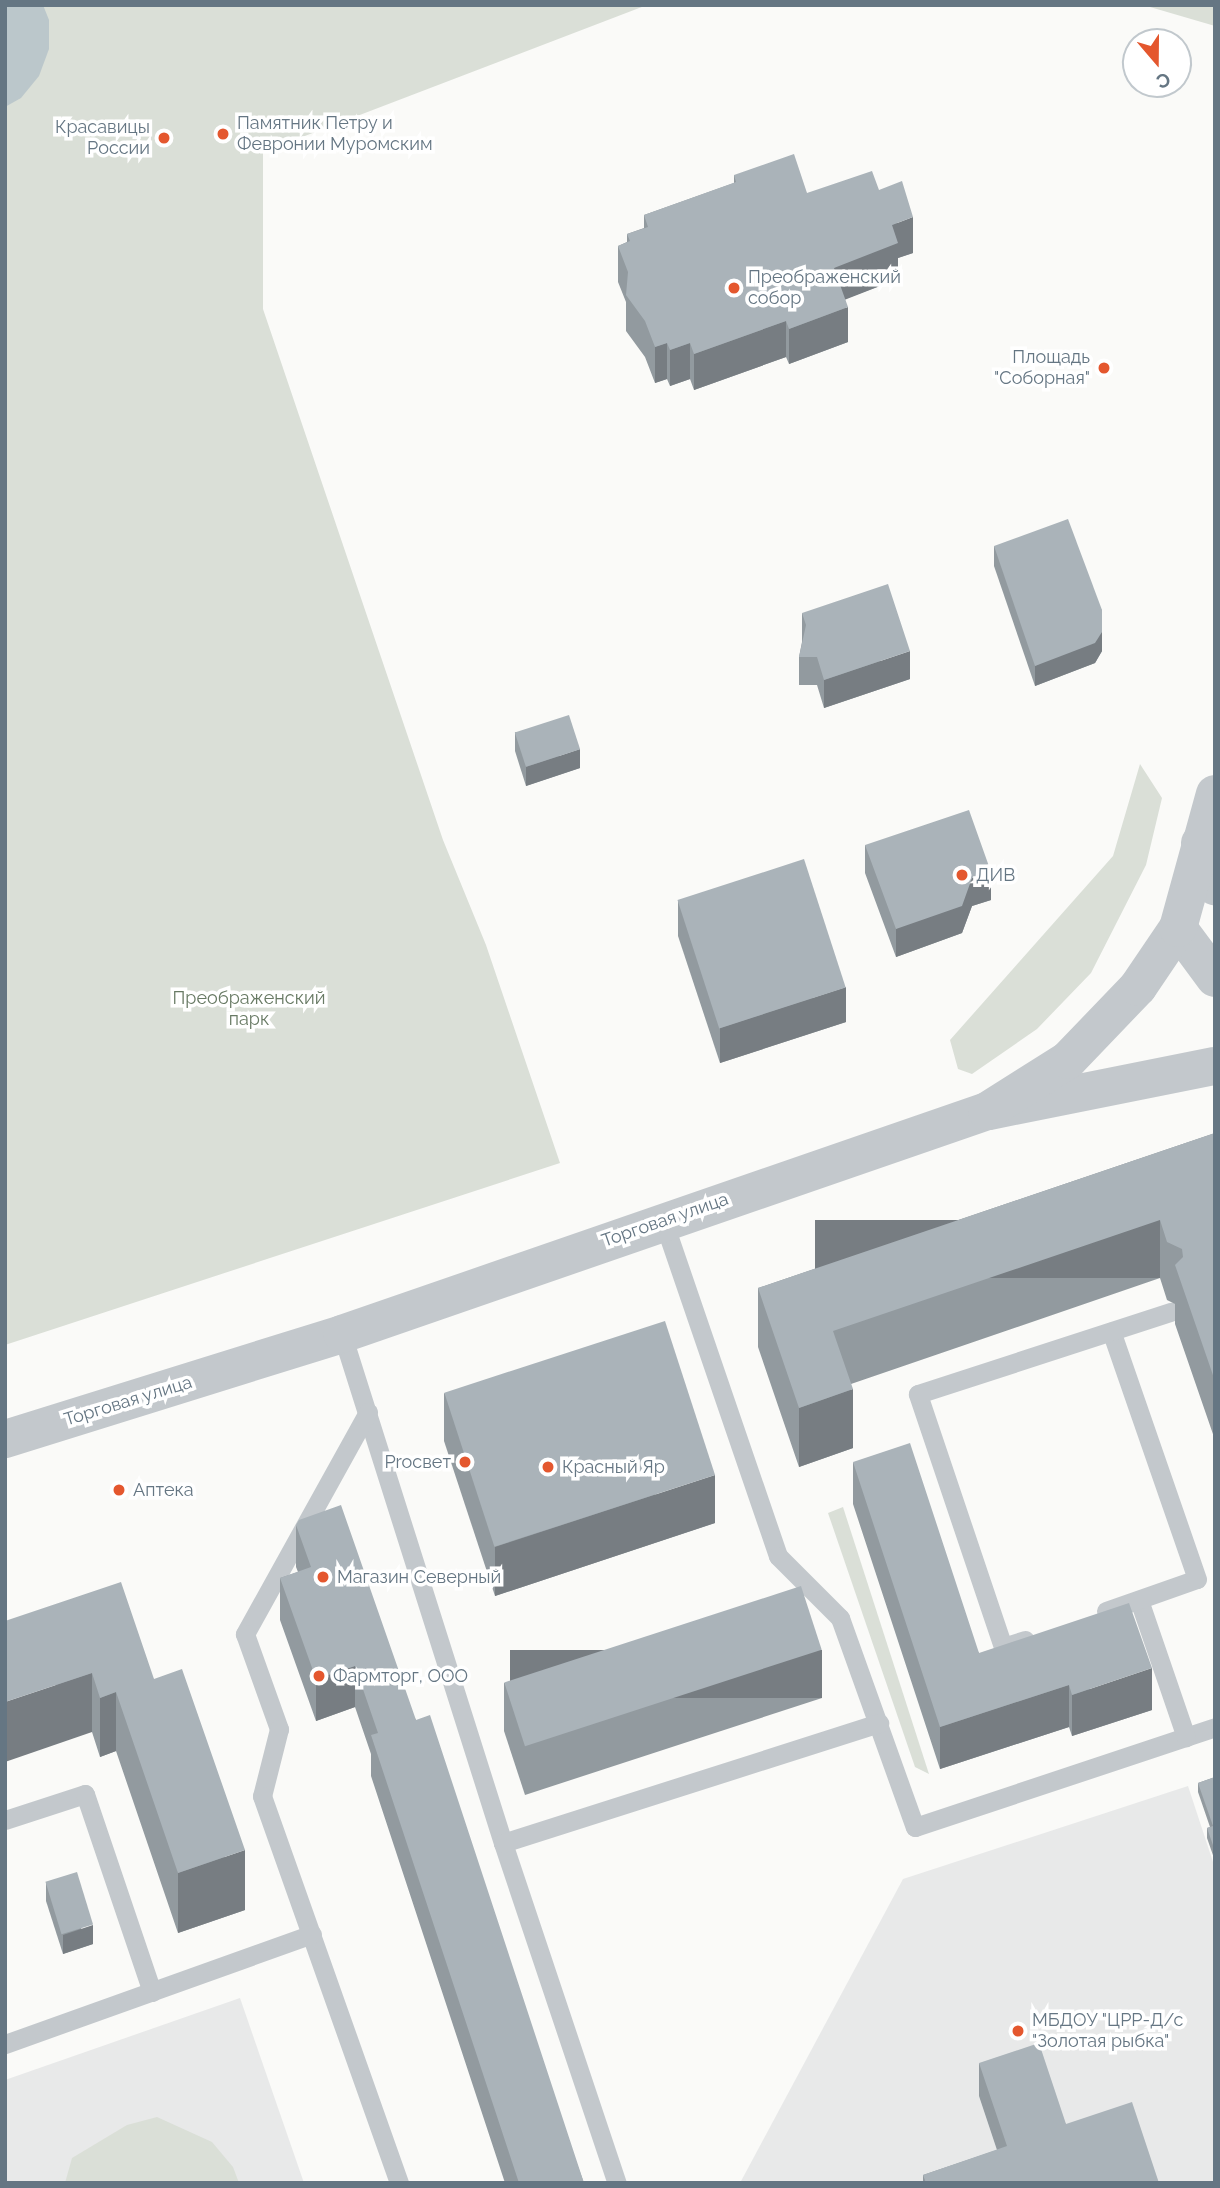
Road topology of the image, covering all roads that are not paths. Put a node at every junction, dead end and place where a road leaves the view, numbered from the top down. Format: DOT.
graph roads {
  1 [pos="1215,794"];
  2 [pos="1200,843"];
  3 [pos="1215,886"];
  4 [pos="1178,928"];
  5 [pos="1215,938"];
  6 [pos="1215,978"];
  7 [pos="1215,1066"];
  8 [pos="987,1111"];
  9 [pos="663,1220"];
  10 [pos="1171,1312"];
  11 [pos="1111,1331"];
  12 [pos="342,1334"];
  13 [pos="368,1412"];
  14 [pos="5,1439"];
  15 [pos="1139,1600"];
  16 [pos="1090,1617"];
  17 [pos="1040,1634"];
  18 [pos="879,1723"];
  19 [pos="1215,1727"];
  20 [pos="1186,1737"];
  21 [pos="5,1820"];
  22 [pos="503,1843"];
  23 [pos="312,1934"];
  24 [pos="152,1992"];
  25 [pos="5,2044"];
  26 [pos="399,2183"];
  27 [pos="617,2183"];
  1 -- 2 [label="street, Торговая улица"];
  2 -- 3 [label="street"];
  2 -- 4 [label="street, Торговая улица"];
  4 -- 5 [label="street"];
  4 -- 6 [label="street"];
  4 -- 8 [label="street, Торговая улица"];
  7 -- 8 [label="street"];
  8 -- 9 [label="street, Торговая улица"];
  9 -- 12 [label="street, Торговая улица"];
  9 -- 18 [label="lane"];
  10 -- 11 [label="lane"];
  11 -- 15 [label="lane"];
  11 -- 17 [label="lane"];
  12 -- 13 [label="lane"];
  12 -- 14 [label="street, Торговая улица"];
  13 -- 22 [label="lane"];
  13 -- 23 [label="lane"];
  15 -- 16 [label="lane"];
  15 -- 20 [label="lane"];
  18 -- 20 [label="lane"];
  18 -- 22 [label="lane"];
  19 -- 20 [label="lane"];
  21 -- 24 [label="lane"];
  22 -- 27 [label="lane"];
  23 -- 24 [label="lane"];
  23 -- 26 [label="lane"];
  24 -- 25 [label="lane"];
}
